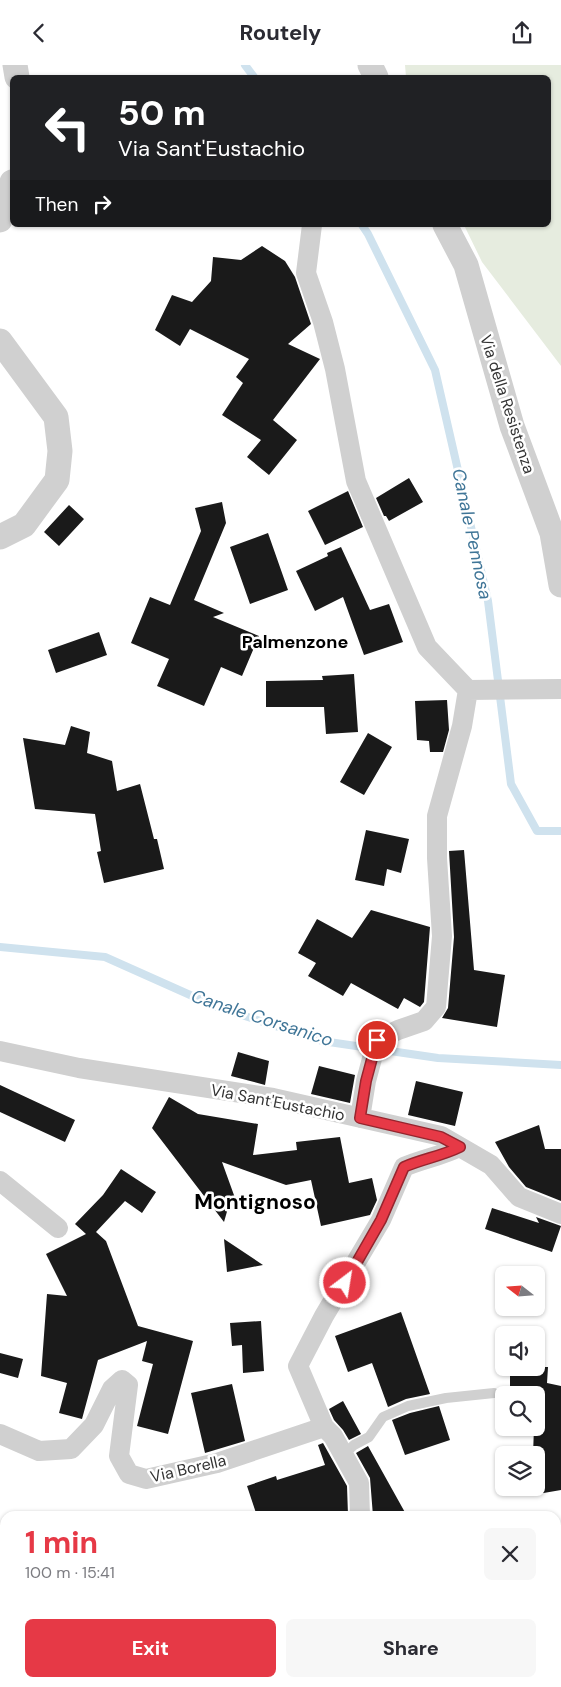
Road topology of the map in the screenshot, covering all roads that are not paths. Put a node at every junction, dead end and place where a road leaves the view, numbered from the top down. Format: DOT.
graph roads {
  1 [pos="10,188"];
  2 [pos="0,220"];
  3 [pos="312,227"];
  4 [pos="446,227"];
  5 [pos="0,341"];
  6 [pos="0,537"];
  7 [pos="561,585"];
  8 [pos="561,689"];
  9 [pos="468,690"];
  10 [pos="0,1051"];
  11 [pos="360,1118"];
  12 [pos="460,1147"];
  13 [pos="0,1181"];
  14 [pos="561,1214"];
  15 [pos="58,1228"];
  16 [pos="494,1393"];
  17 [pos="324,1427"];
  18 [pos="0,1434"];
  19 [pos="344,1455"];
  20 [pos="360,1511"];
  1 -- 2 [label="street"];
  3 -- 9 [label="street"];
  4 -- 7 [label="street, Via della Resistenza"];
  5 -- 6 [label="street"];
  8 -- 9 [label="street"];
  9 -- 11 [label="street"];
  10 -- 11 [label="street, Via Sant'Eustachio"];
  11 -- 12 [label="street, Via Sant'Eustachio"];
  12 -- 14 [label="street, Via Sant'Eustachio"];
  12 -- 17 [label="street"];
  13 -- 15 [label="street"];
  16 -- 19 [label="lane"];
  17 -- 18 [label="street, Via Borella"];
  17 -- 19 [label="street"];
  19 -- 20 [label="street"];
}
